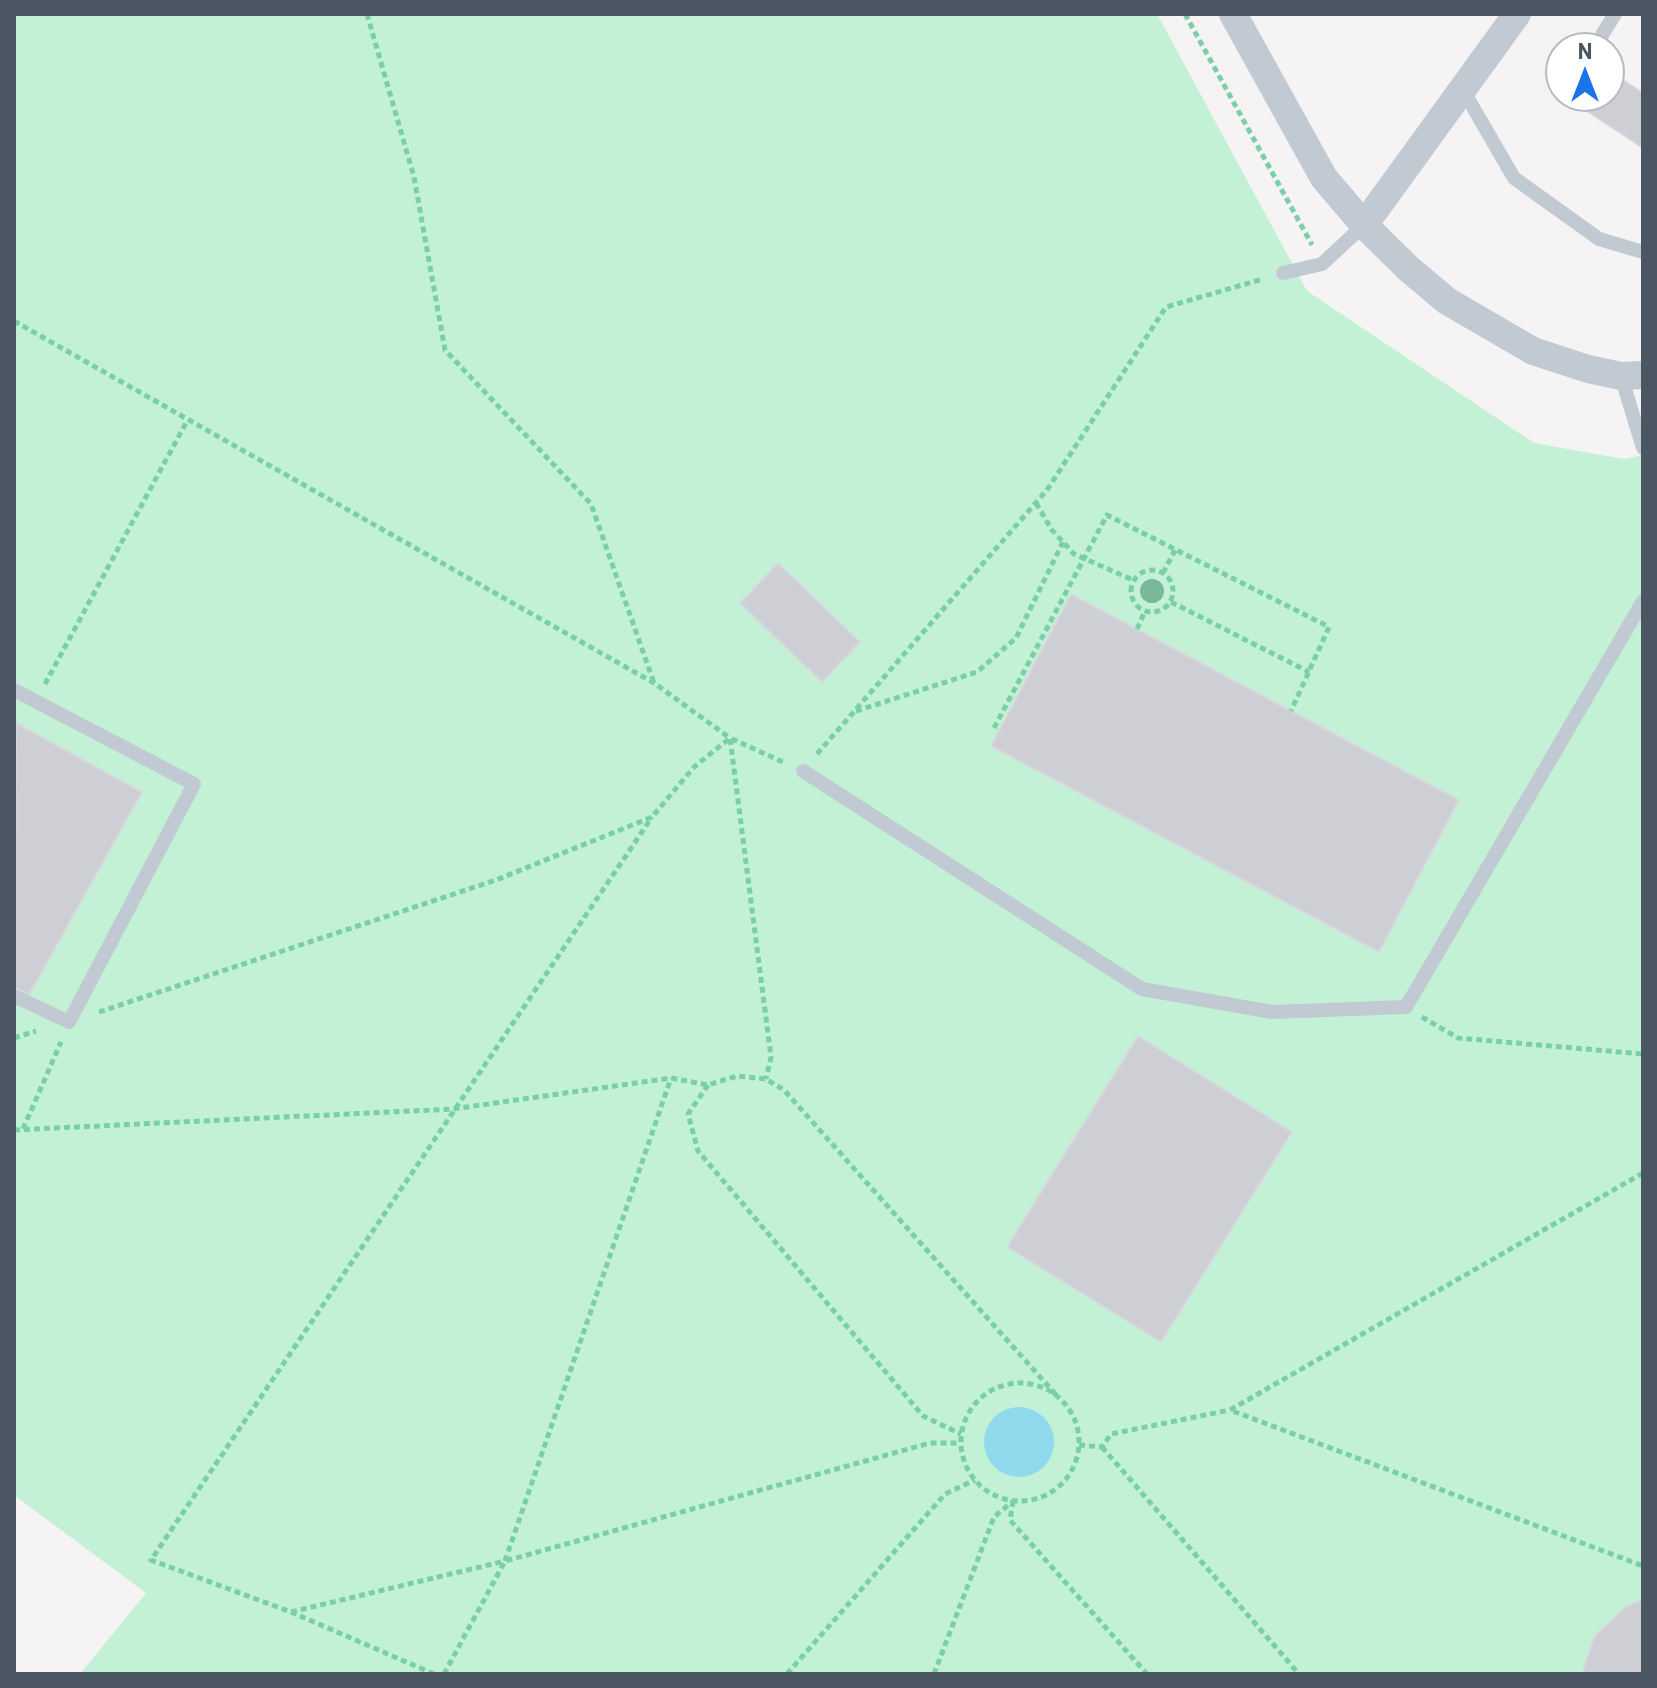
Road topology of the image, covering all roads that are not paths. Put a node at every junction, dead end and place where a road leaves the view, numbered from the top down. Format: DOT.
graph roads {
  1 [pos="1233,14"];
  2 [pos="1517,14"];
  3 [pos="1615,14"];
  4 [pos="1604,32"];
  5 [pos="1463,90"];
  6 [pos="1364,225"];
  7 [pos="1643,252"];
  8 [pos="1283,273"];
  9 [pos="1632,376"];
  10 [pos="1643,448"];
  11 [pos="1643,601"];
  12 [pos="14,690"];
  13 [pos="803,771"];
  14 [pos="14,996"];
  1 -- 6 [label="street"];
  2 -- 5 [label="street"];
  3 -- 4 [label="lane"];
  5 -- 6 [label="street"];
  5 -- 7 [label="lane"];
  6 -- 8 [label="lane"];
  6 -- 9 [label="street"];
  9 -- 10 [label="lane"];
  11 -- 13 [label="lane"];
  12 -- 14 [label="lane"];
}
